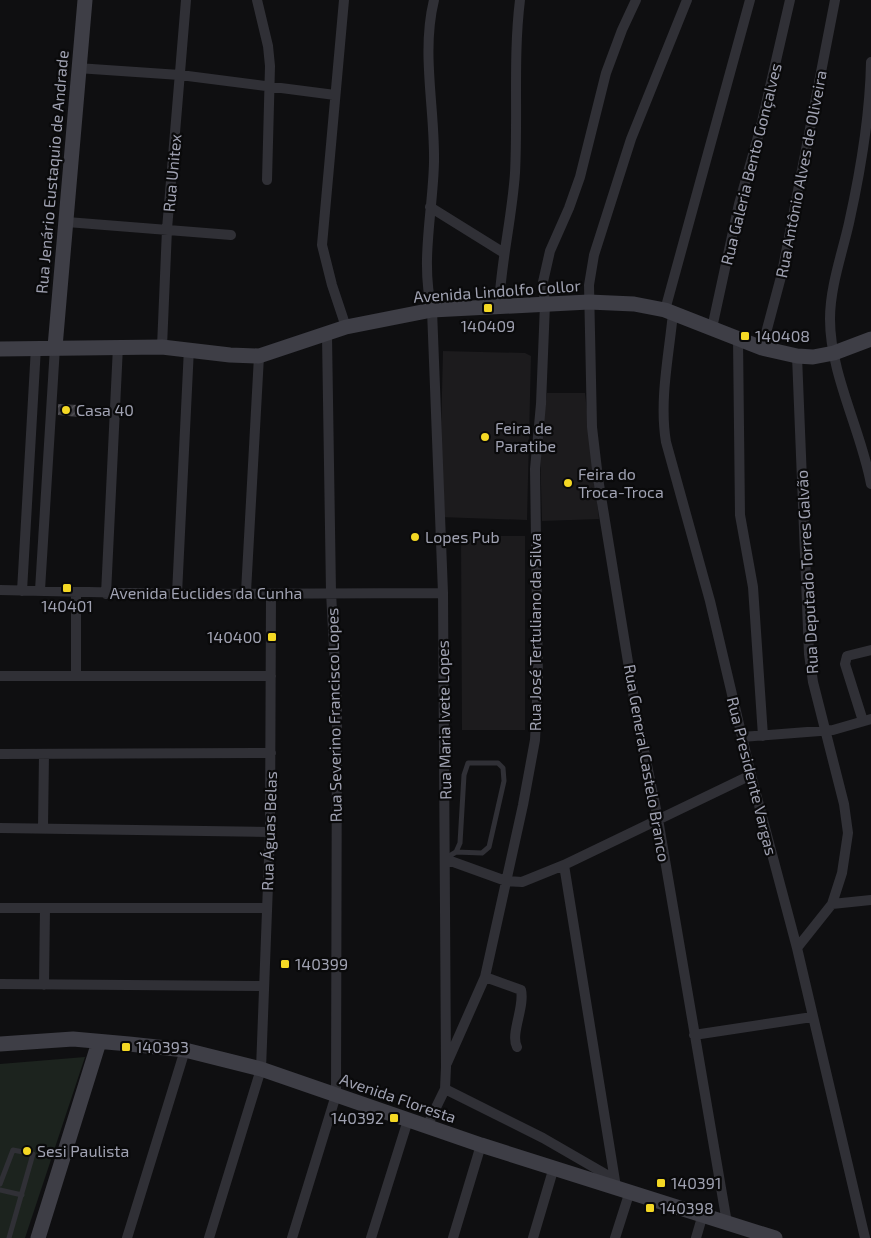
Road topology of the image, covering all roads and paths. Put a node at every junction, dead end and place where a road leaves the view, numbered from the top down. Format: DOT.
graph roads {
  1 [pos="85,0"];
  2 [pos="186,0"];
  3 [pos="257,0"];
  4 [pos="344,0"];
  5 [pos="434,0"];
  6 [pos="520,0"];
  7 [pos="636,0"];
  8 [pos="686,0"];
  9 [pos="750,0"];
  10 [pos="790,0"];
  11 [pos="836,0"];
  12 [pos="871,62"];
  13 [pos="77,68"];
  14 [pos="180,75"];
  15 [pos="269,85"];
  16 [pos="335,95"];
  17 [pos="870,104"];
  18 [pos="267,180"];
  19 [pos="430,207"];
  20 [pos="67,222"];
  21 [pos="167,230"];
  22 [pos="231,235"];
  23 [pos="504,253"];
  24 [pos="589,302"];
  25 [pos="545,304"];
  26 [pos="499,306"];
  27 [pos="432,310"];
  28 [pos="669,312"];
  29 [pos="346,328"];
  30 [pos="712,328"];
  31 [pos="327,336"];
  32 [pos="738,339"];
  33 [pos="871,339"];
  34 [pos="118,346"];
  35 [pos="36,347"];
  36 [pos="55,347"];
  37 [pos="162,347"];
  38 [pos="189,348"];
  39 [pos="762,348"];
  40 [pos="0,349"];
  41 [pos="834,354"];
  42 [pos="260,356"];
  43 [pos="797,356"];
  44 [pos="870,472"];
  45 [pos="871,484"];
  46 [pos="0,590"];
  47 [pos="40,590"];
  48 [pos="22,591"];
  49 [pos="76,592"];
  50 [pos="246,592"];
  51 [pos="331,592"];
  52 [pos="442,593"];
  53 [pos="106,594"];
  54 [pos="178,594"];
  55 [pos="270,594"];
  56 [pos="871,650"];
  57 [pos="0,676"];
  58 [pos="76,676"];
  59 [pos="271,676"];
  60 [pos="867,720"];
  61 [pos="826,730"];
  62 [pos="763,736"];
  63 [pos="742,737"];
  64 [pos="271,753"];
  65 [pos="0,754"];
  66 [pos="44,754"];
  67 [pos="751,775"];
  68 [pos="658,820"];
  69 [pos="0,828"];
  70 [pos="43,828"];
  71 [pos="270,832"];
  72 [pos="456,852"];
  73 [pos="445,859"];
  74 [pos="564,865"];
  75 [pos="506,881"];
  76 [pos="871,900"];
  77 [pos="832,904"];
  78 [pos="0,908"];
  79 [pos="45,908"];
  80 [pos="266,908"];
  81 [pos="796,948"];
  82 [pos="484,977"];
  83 [pos="0,984"];
  84 [pos="44,985"];
  85 [pos="263,986"];
  86 [pos="812,1017"];
  87 [pos="694,1035"];
  88 [pos="100,1042"];
  89 [pos="0,1044"];
  90 [pos="516,1046"];
  91 [pos="185,1050"];
  92 [pos="446,1067"];
  93 [pos="261,1069"];
  94 [pos="445,1089"];
  95 [pos="336,1095"];
  96 [pos="408,1120"];
  97 [pos="427,1126"];
  98 [pos="481,1145"];
  99 [pos="554,1167"];
  100 [pos="0,1184"];
  101 [pos="620,1186"];
  102 [pos="0,1190"];
  103 [pos="22,1196"];
  104 [pos="703,1214"];
  105 [pos="727,1222"];
  106 [pos="9,1238"];
  107 [pos="38,1238"];
  108 [pos="128,1238"];
  109 [pos="209,1238"];
  110 [pos="292,1238"];
  111 [pos="370,1238"];
  112 [pos="453,1238"];
  113 [pos="533,1238"];
  114 [pos="616,1238"];
  115 [pos="696,1238"];
  116 [pos="775,1238"];
  117 [pos="865,1238"];
  1 -- 13 [label="street, Rua Jenário Eustaquio de Andrade"];
  2 -- 14 [label="street, Rua Unitex"];
  3 -- 15 [label="street"];
  4 -- 16 [label="street"];
  5 -- 19 [label="street, Rua Maria Ivete Lopes"];
  6 -- 23 [label="street"];
  7 -- 25 [label="street, Rua José Tertuliano da Silva"];
  8 -- 24 [label="street, Rua General Castelo Branco"];
  9 -- 28 [label="street, Rua Presidente Vargas"];
  10 -- 30 [label="street, Rua Galeria Bento Gonçalves"];
  11 -- 39 [label="street, Rua Antônio Alves de Oliveira"];
  12 -- 17 [label="street"];
  13 -- 14 [label="street"];
  13 -- 20 [label="street, Rua Jenário Eustaquio de Andrade"];
  14 -- 15 [label="street"];
  14 -- 21 [label="street, Rua Unitex"];
  15 -- 16 [label="street"];
  15 -- 18 [label="street"];
  16 -- 29 [label="street"];
  17 -- 41 [label="street"];
  19 -- 23 [label="street"];
  19 -- 27 [label="street, Rua Maria Ivete Lopes"];
  20 -- 21 [label="street"];
  20 -- 36 [label="street, Rua Jenário Eustaquio de Andrade"];
  21 -- 22 [label="street"];
  21 -- 37 [label="street, Rua Unitex"];
  23 -- 26 [label="street"];
  24 -- 25 [label="street, Avenida Lindolfo Collor"];
  24 -- 28 [label="street, Avenida Lindolfo Collor"];
  24 -- 68 [label="street, Rua General Castelo Branco"];
  25 -- 26 [label="street, Avenida Lindolfo Collor"];
  25 -- 75 [label="street, Rua José Tertuliano da Silva"];
  26 -- 27 [label="street, Avenida Lindolfo Collor"];
  27 -- 29 [label="street, Avenida Lindolfo Collor"];
  27 -- 52 [label="street, Rua Maria Ivete Lopes"];
  28 -- 30 [label="street, Avenida Lindolfo Collor"];
  28 -- 63 [label="street, Rua Presidente Vargas"];
  29 -- 31 [label="street, Avenida Lindolfo Collor"];
  30 -- 32 [label="street, Avenida Lindolfo Collor"];
  31 -- 42 [label="street, Avenida Lindolfo Collor"];
  31 -- 51 [label="street, Rua Severino Francisco Lopes"];
  32 -- 39 [label="street, Avenida Lindolfo Collor"];
  32 -- 62 [label="street"];
  33 -- 41 [label="street, Avenida Lindolfo Collor"];
  34 -- 36 [label="street, Avenida Lindolfo Collor"];
  34 -- 37 [label="street, Avenida Lindolfo Collor"];
  34 -- 53 [label="street"];
  35 -- 36 [label="street, Avenida Lindolfo Collor"];
  35 -- 40 [label="street, Avenida Lindolfo Collor"];
  35 -- 48 [label="street"];
  36 -- 47 [label="street"];
  37 -- 38 [label="street, Avenida Lindolfo Collor"];
  38 -- 42 [label="street, Avenida Lindolfo Collor"];
  38 -- 54 [label="street"];
  39 -- 43 [label="street, Avenida Lindolfo Collor"];
  41 -- 43 [label="street, Avenida Lindolfo Collor"];
  41 -- 44 [label="street"];
  42 -- 50 [label="street"];
  43 -- 61 [label="street, Rua Deputado Torres Galvão"];
  44 -- 45 [label="street"];
  46 -- 48 [label="street, Avenida Euclides da Cunha"];
  47 -- 48 [label="street, Avenida Euclides da Cunha"];
  47 -- 49 [label="street, Avenida Euclides da Cunha"];
  49 -- 53 [label="street, Avenida Euclides da Cunha"];
  49 -- 58 [label="street"];
  50 -- 54 [label="street, Avenida Euclides da Cunha"];
  50 -- 55 [label="street, Avenida Euclides da Cunha"];
  51 -- 52 [label="street, Avenida Euclides da Cunha"];
  51 -- 55 [label="street, Avenida Euclides da Cunha"];
  51 -- 95 [label="street, Rua Severino Francisco Lopes"];
  52 -- 73 [label="street, Rua Maria Ivete Lopes"];
  53 -- 54 [label="street, Avenida Euclides da Cunha"];
  55 -- 59 [label="street, Rua Águas Belas"];
  56 -- 60 [label="street"];
  57 -- 58 [label="street"];
  58 -- 59 [label="street"];
  59 -- 64 [label="street, Rua Águas Belas"];
  60 -- 61 [label="street"];
  61 -- 62 [label="street"];
  61 -- 77 [label="street, Rua Deputado Torres Galvão"];
  62 -- 63 [label="street"];
  63 -- 67 [label="street, Rua Presidente Vargas"];
  64 -- 66 [label="street"];
  64 -- 71 [label="street, Rua Águas Belas"];
  65 -- 66 [label="street"];
  66 -- 70 [label="street"];
  67 -- 68 [label="street"];
  67 -- 81 [label="street, Rua Presidente Vargas"];
  68 -- 74 [label="street"];
  68 -- 87 [label="street, Rua General Castelo Branco"];
  69 -- 70 [label="street"];
  70 -- 71 [label="street"];
  71 -- 80 [label="street, Rua Águas Belas"];
  72 -- 72 [label="lane"];
  72 -- 73 [label="lane"];
  73 -- 75 [label="street"];
  73 -- 92 [label="street, Rua Maria Ivete Lopes"];
  74 -- 75 [label="street"];
  74 -- 101 [label="street"];
  75 -- 82 [label="street, Rua José Tertuliano da Silva"];
  76 -- 77 [label="street"];
  77 -- 81 [label="street, Rua Deputado Torres Galvão"];
  78 -- 79 [label="street"];
  79 -- 80 [label="street"];
  79 -- 84 [label="street"];
  80 -- 85 [label="street, Rua Águas Belas"];
  81 -- 86 [label="street, Rua Presidente Vargas"];
  82 -- 90 [label="street"];
  82 -- 92 [label="street, Rua José Tertuliano da Silva"];
  83 -- 84 [label="street"];
  84 -- 85 [label="street"];
  85 -- 93 [label="street, Rua Águas Belas"];
  86 -- 87 [label="street"];
  86 -- 117 [label="street, Rua Presidente Vargas"];
  87 -- 105 [label="street, Rua General Castelo Branco"];
  88 -- 89 [label="street, Avenida Floresta"];
  88 -- 91 [label="street, Avenida Floresta"];
  88 -- 107 [label="street"];
  91 -- 93 [label="street, Avenida Floresta"];
  91 -- 108 [label="street"];
  92 -- 94 [label="street, Rua Maria Ivete Lopes"];
  93 -- 95 [label="street, Avenida Floresta"];
  93 -- 109 [label="street, Rua Águas Belas"];
  94 -- 97 [label="street, Rua Maria Ivete Lopes"];
  94 -- 101 [label="street"];
  95 -- 96 [label="street, Avenida Floresta"];
  95 -- 110 [label="street, Rua Severino Francisco Lopes"];
  96 -- 97 [label="street, Avenida Floresta"];
  96 -- 111 [label="street"];
  97 -- 98 [label="street, Avenida Floresta"];
  98 -- 99 [label="street, Avenida Floresta"];
  98 -- 112 [label="street"];
  99 -- 101 [label="street, Avenida Floresta"];
  99 -- 113 [label="street"];
  100 -- 103 [label="lane"];
  101 -- 104 [label="street, Avenida Floresta"];
  101 -- 114 [label="street"];
  102 -- 103 [label="lane"];
  103 -- 106 [label="lane"];
  104 -- 105 [label="street, Avenida Floresta"];
  104 -- 115 [label="street"];
  105 -- 116 [label="street, Avenida Floresta"];
}
